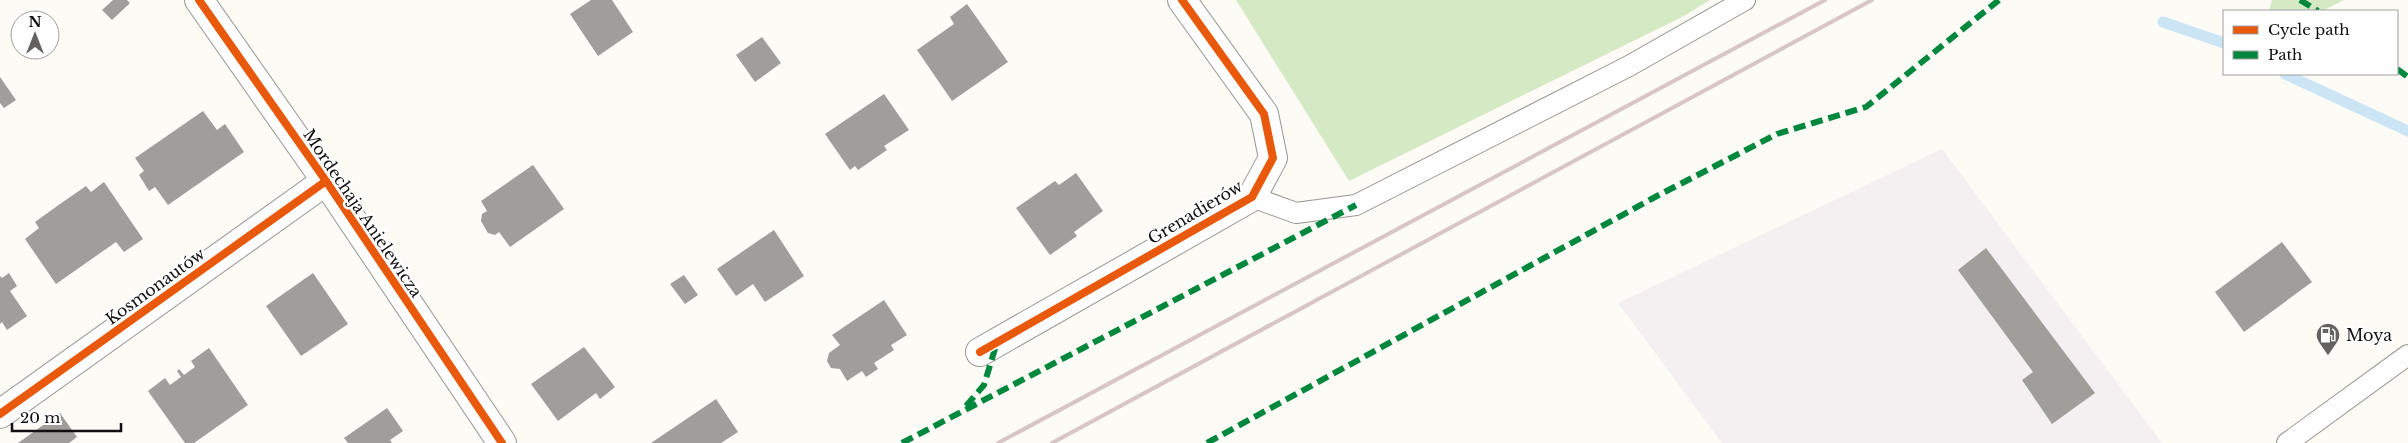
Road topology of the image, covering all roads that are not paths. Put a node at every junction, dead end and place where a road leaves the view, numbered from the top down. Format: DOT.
graph roads {
  1 [pos="198,0"];
  2 [pos="1182,0"];
  3 [pos="1745,0"];
  4 [pos="326,180"];
  5 [pos="1252,197"];
  6 [pos="980,352"];
  7 [pos="2408,355"];
  8 [pos="0,414"];
  9 [pos="502,443"];
  10 [pos="2288,443"];
  1 -- 4 [label="street, Mordechaja Anielewicza"];
  2 -- 5 [label="street, Grenadierów"];
  3 -- 5 [label="lane"];
  4 -- 8 [label="street, Kosmonautów"];
  4 -- 9 [label="street, Mordechaja Anielewicza"];
  5 -- 6 [label="street, Grenadierów"];
  7 -- 10 [label="lane"];
}
